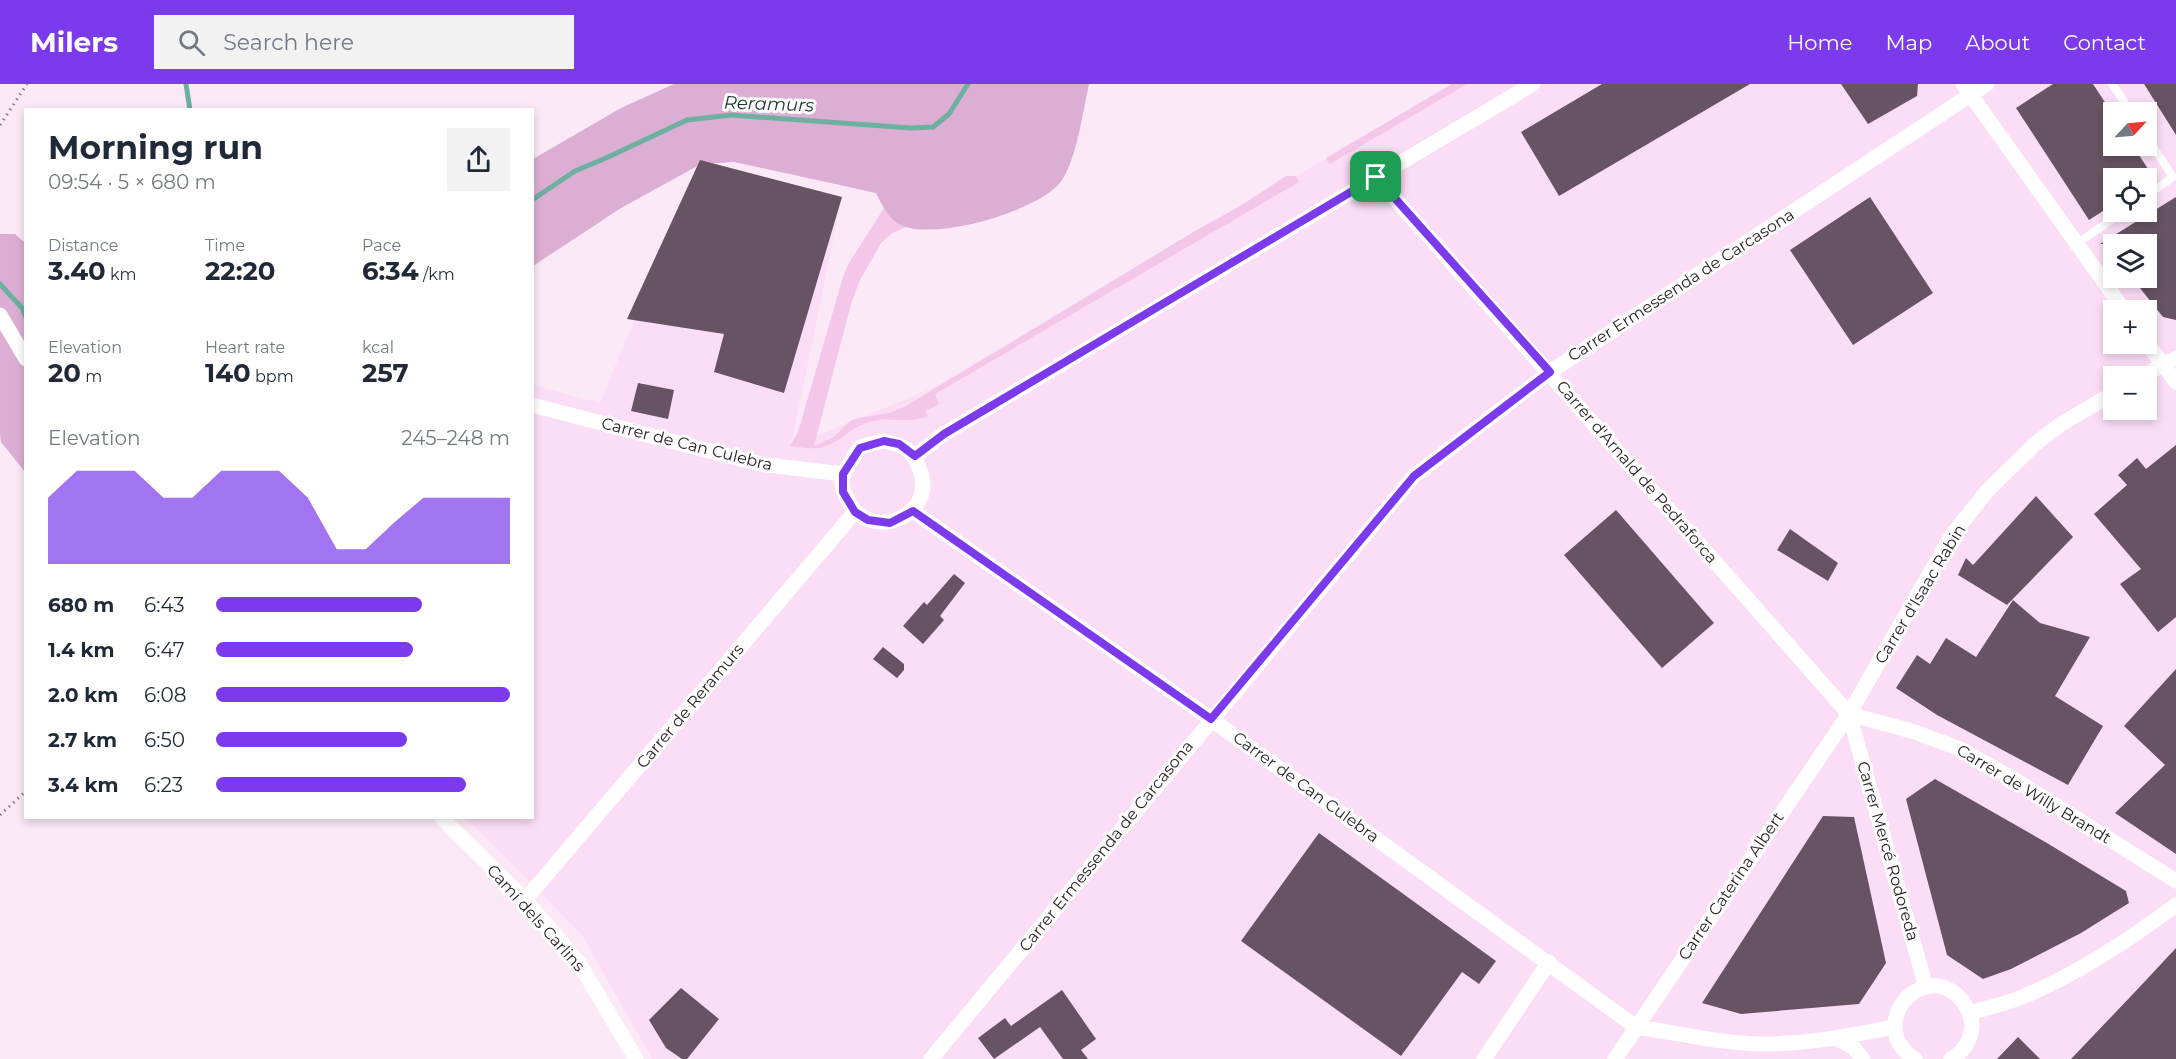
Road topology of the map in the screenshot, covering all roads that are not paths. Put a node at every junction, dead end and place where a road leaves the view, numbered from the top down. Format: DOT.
graph roads {
  1 [pos="1533,84"];
  2 [pos="1987,84"];
  3 [pos="2112,84"];
  4 [pos="1967,89"];
  5 [pos="2124,102"];
  6 [pos="2157,152"];
  7 [pos="1376,177"];
  8 [pos="2157,189"];
  9 [pos="2108,222"];
  10 [pos="2076,244"];
  11 [pos="2117,300"];
  12 [pos="0,315"];
  13 [pos="2157,351"];
  14 [pos="24,357"];
  15 [pos="2170,361"];
  16 [pos="1550,372"];
  17 [pos="2176,382"];
  18 [pos="2103,399"];
  19 [pos="534,406"];
  20 [pos="915,456"];
  21 [pos="843,474"];
  22 [pos="913,511"];
  23 [pos="855,512"];
  24 [pos="1849,714"];
  25 [pos="1211,719"];
  26 [pos="443,819"];
  27 [pos="2176,881"];
  28 [pos="525,900"];
  29 [pos="2176,905"];
  30 [pos="1549,962"];
  31 [pos="1926,987"];
  32 [pos="1970,1013"];
  33 [pos="1636,1027"];
  34 [pos="1895,1027"];
  35 [pos="1836,1038"];
  36 [pos="1908,1057"];
  37 [pos="636,1059"];
  38 [pos="931,1059"];
  39 [pos="1484,1059"];
  40 [pos="1615,1059"];
  41 [pos="1863,1059"];
  42 [pos="1951,1059"];
  1 -- 7 [label="street"];
  2 -- 4 [label="street, Carrer Ermessenda de Carcasona"];
  3 -- 5 [label="lane"];
  4 -- 10 [label="street"];
  4 -- 16 [label="street, Carrer Ermessenda de Carcasona"];
  6 -- 8 [label="lane"];
  7 -- 16 [label="street, Carrer d'Arnald de Pedraforca"];
  7 -- 20 [label="street"];
  9 -- 10 [label="lane"];
  10 -- 11 [label="street"];
  12 -- 14 [label="street"];
  13 -- 15 [label="street"];
  15 -- 17 [label="street"];
  16 -- 24 [label="street, Carrer d'Arnald de Pedraforca"];
  16 -- 25 [label="street, Carrer Ermessenda de Carcasona"];
  18 -- 24 [label="street, Carrer d'Isaac Rabin"];
  19 -- 21 [label="street, Carrer de Can Culebra"];
  20 -- 21 [label="street"];
  20 -- 22 [label="street"];
  21 -- 23 [label="street"];
  22 -- 23 [label="street"];
  22 -- 25 [label="street, Carrer de Can Culebra"];
  23 -- 28 [label="street, Carrer de Reramurs"];
  24 -- 27 [label="street, Carrer de Willy Brandt"];
  24 -- 31 [label="street, Carrer Mercé Rodoreda"];
  24 -- 33 [label="street, Carrer Caterina Albert"];
  25 -- 30 [label="street, Carrer de Can Culebra"];
  25 -- 38 [label="street, Carrer Ermessenda de Carcasona"];
  26 -- 28 [label="street, Camí dels Carlins"];
  28 -- 37 [label="street, Camí dels Carlins"];
  29 -- 32 [label="street"];
  30 -- 33 [label="street, Carrer de Can Culebra"];
  30 -- 39 [label="street"];
  31 -- 32 [label="street"];
  31 -- 34 [label="street"];
  32 -- 42 [label="street"];
  33 -- 35 [label="street"];
  33 -- 40 [label="street, Carrer Caterina Albert"];
  34 -- 35 [label="street"];
  34 -- 36 [label="street"];
  35 -- 41 [label="street"];
}
